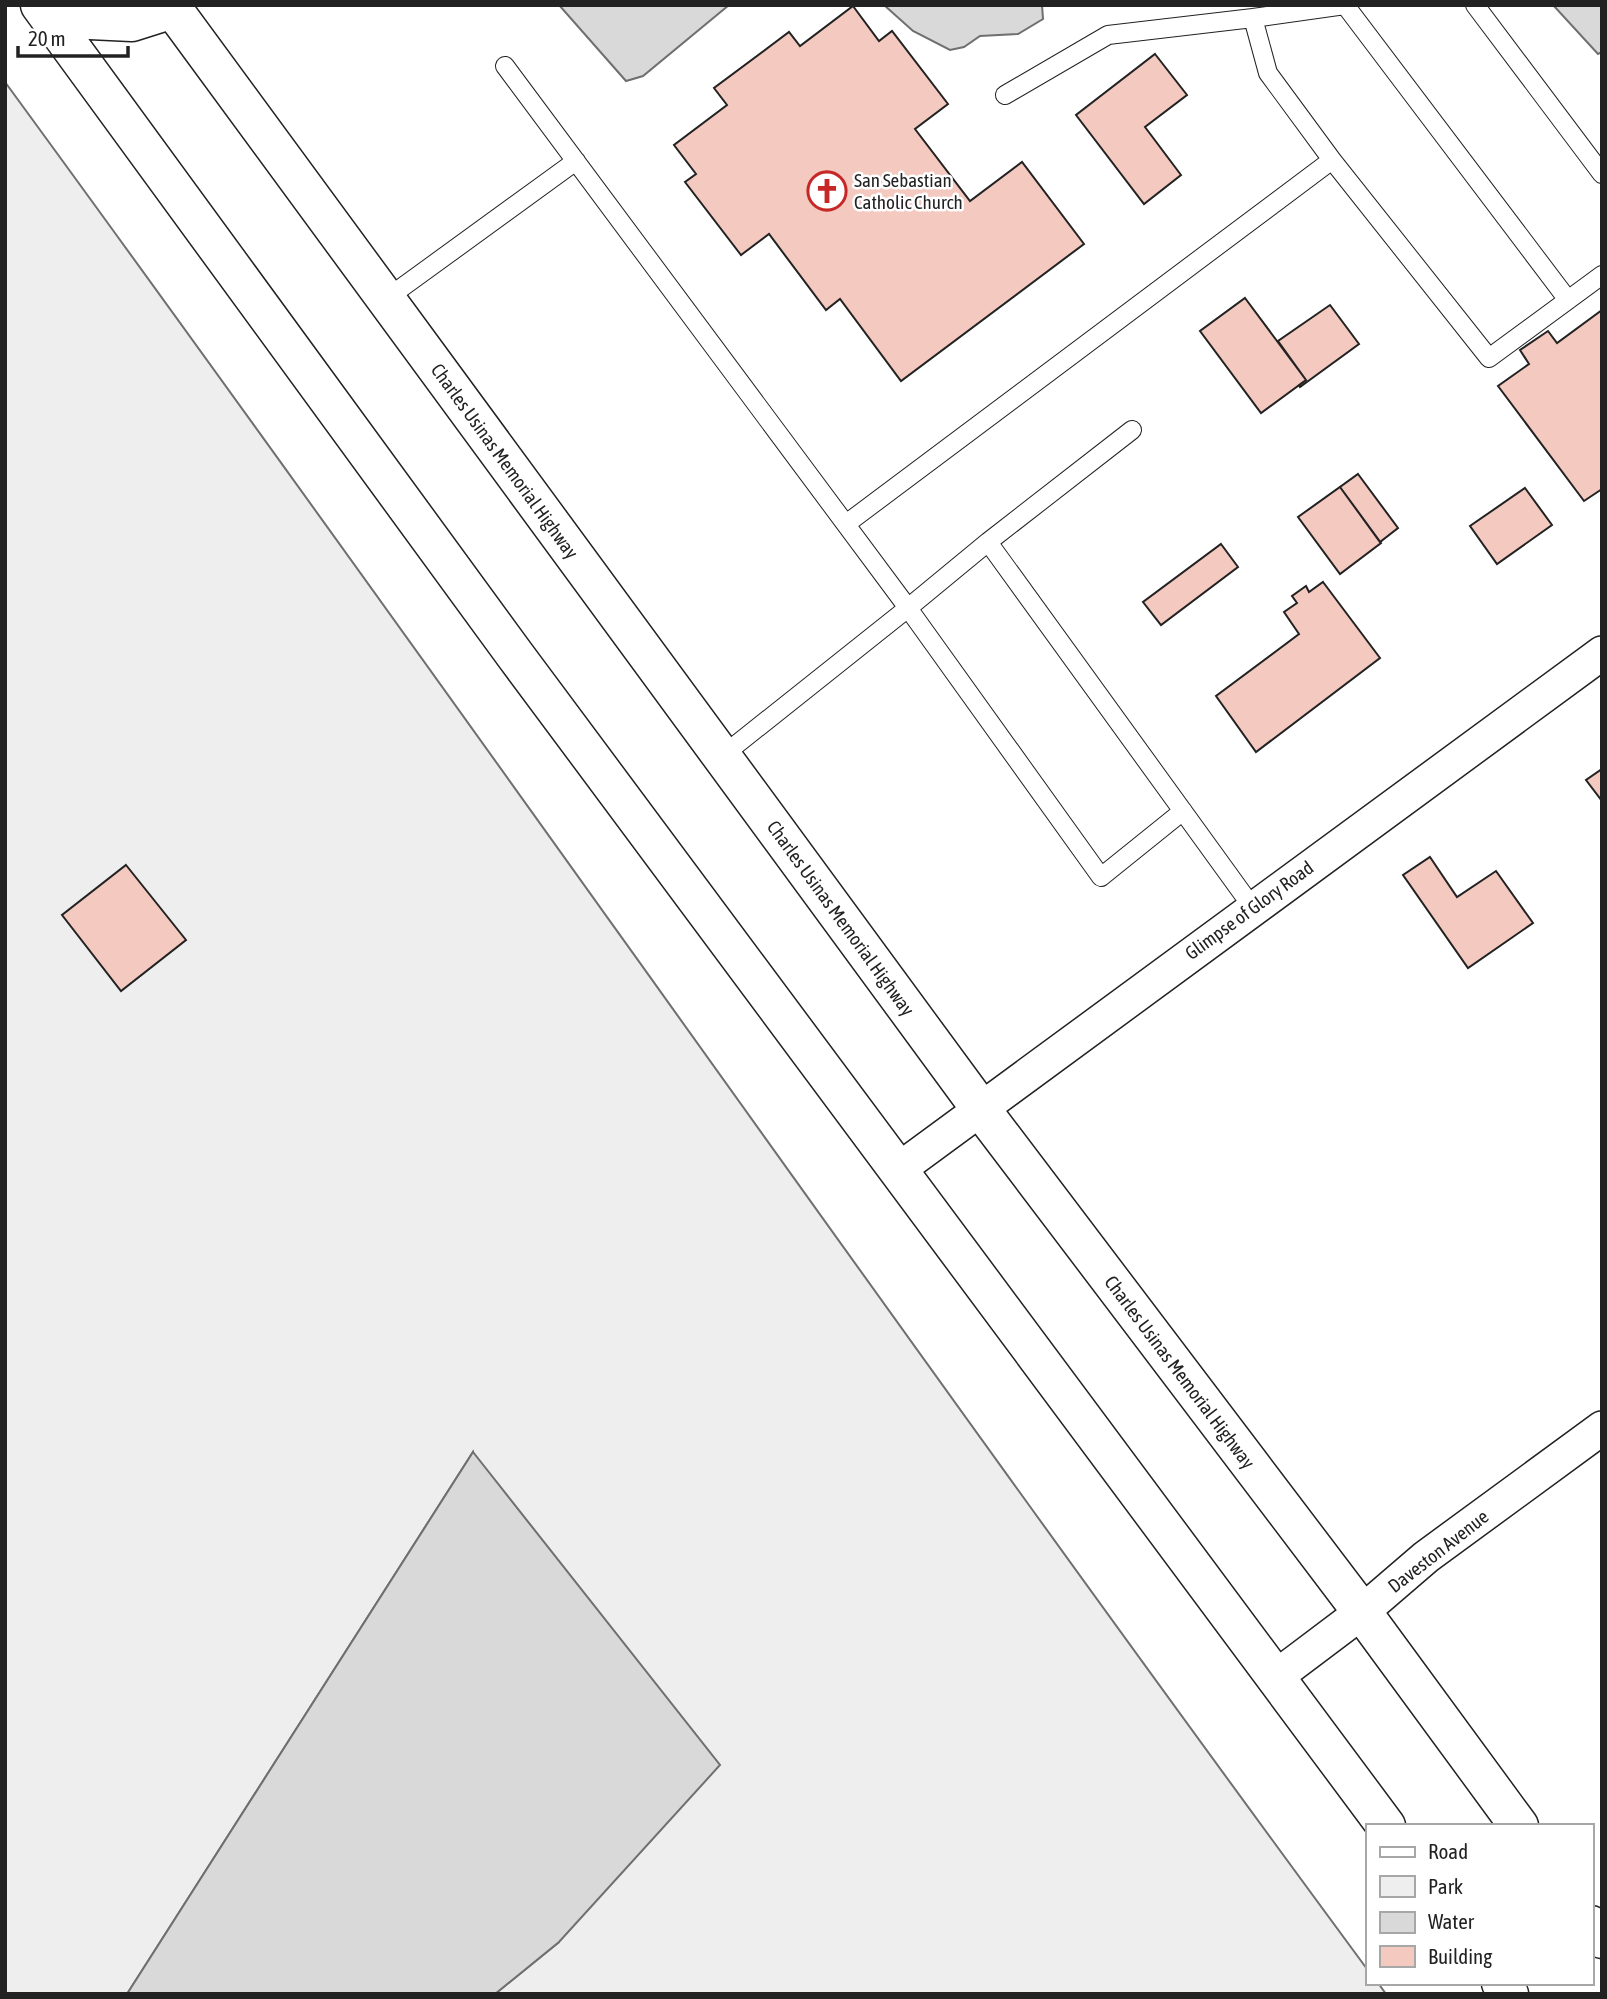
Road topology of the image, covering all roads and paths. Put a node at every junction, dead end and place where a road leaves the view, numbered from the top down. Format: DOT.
graph roads {
  1 [pos="40,5"];
  2 [pos="74,5"];
  3 [pos="1345,5"];
  4 [pos="1475,5"];
  5 [pos="175,6"];
  6 [pos="1253,18"];
  7 [pos="505,66"];
  8 [pos="1005,94"];
  9 [pos="1332,160"];
  10 [pos="576,161"];
  11 [pos="1602,174"];
  12 [pos="1602,275"];
  13 [pos="386,299"];
  14 [pos="1567,300"];
  15 [pos="1132,430"];
  16 [pos="846,524"];
  17 [pos="988,542"];
  18 [pos="908,607"];
  19 [pos="1602,653"];
  20 [pos="722,756"];
  21 [pos="1183,811"];
  22 [pos="1253,908"];
  23 [pos="980,1108"];
  24 [pos="898,1170"];
  25 [pos="1602,1428"];
  26 [pos="1362,1612"];
  27 [pos="1277,1676"];
  28 [pos="1385,1824"];
  29 [pos="1518,1824"];
  1 -- 24 [label="highway"];
  2 -- 5 [label="highway"];
  3 -- 6 [label="lane"];
  3 -- 14 [label="lane"];
  4 -- 11 [label="lane"];
  5 -- 13 [label="highway, Charles Usinas Memorial Highway"];
  6 -- 8 [label="lane"];
  6 -- 9 [label="lane"];
  7 -- 10 [label="lane"];
  9 -- 14 [label="lane"];
  9 -- 16 [label="lane"];
  10 -- 13 [label="lane"];
  10 -- 16 [label="lane"];
  12 -- 14 [label="lane"];
  13 -- 20 [label="highway, Charles Usinas Memorial Highway"];
  15 -- 17 [label="lane"];
  16 -- 18 [label="lane"];
  17 -- 18 [label="lane"];
  17 -- 21 [label="lane"];
  18 -- 20 [label="lane"];
  18 -- 21 [label="lane"];
  19 -- 22 [label="street, Glimpse of Glory Road"];
  20 -- 23 [label="highway, Charles Usinas Memorial Highway"];
  21 -- 22 [label="lane"];
  22 -- 23 [label="street, Glimpse of Glory Road"];
  23 -- 24 [label="street, Glimpse of Glory Road"];
  23 -- 26 [label="highway, Charles Usinas Memorial Highway"];
  24 -- 27 [label="highway"];
  25 -- 26 [label="street, Daveston Avenue"];
  26 -- 27 [label="street, Daveston Avenue"];
  26 -- 29 [label="highway, Charles Usinas Memorial Highway"];
  27 -- 28 [label="highway"];
}
